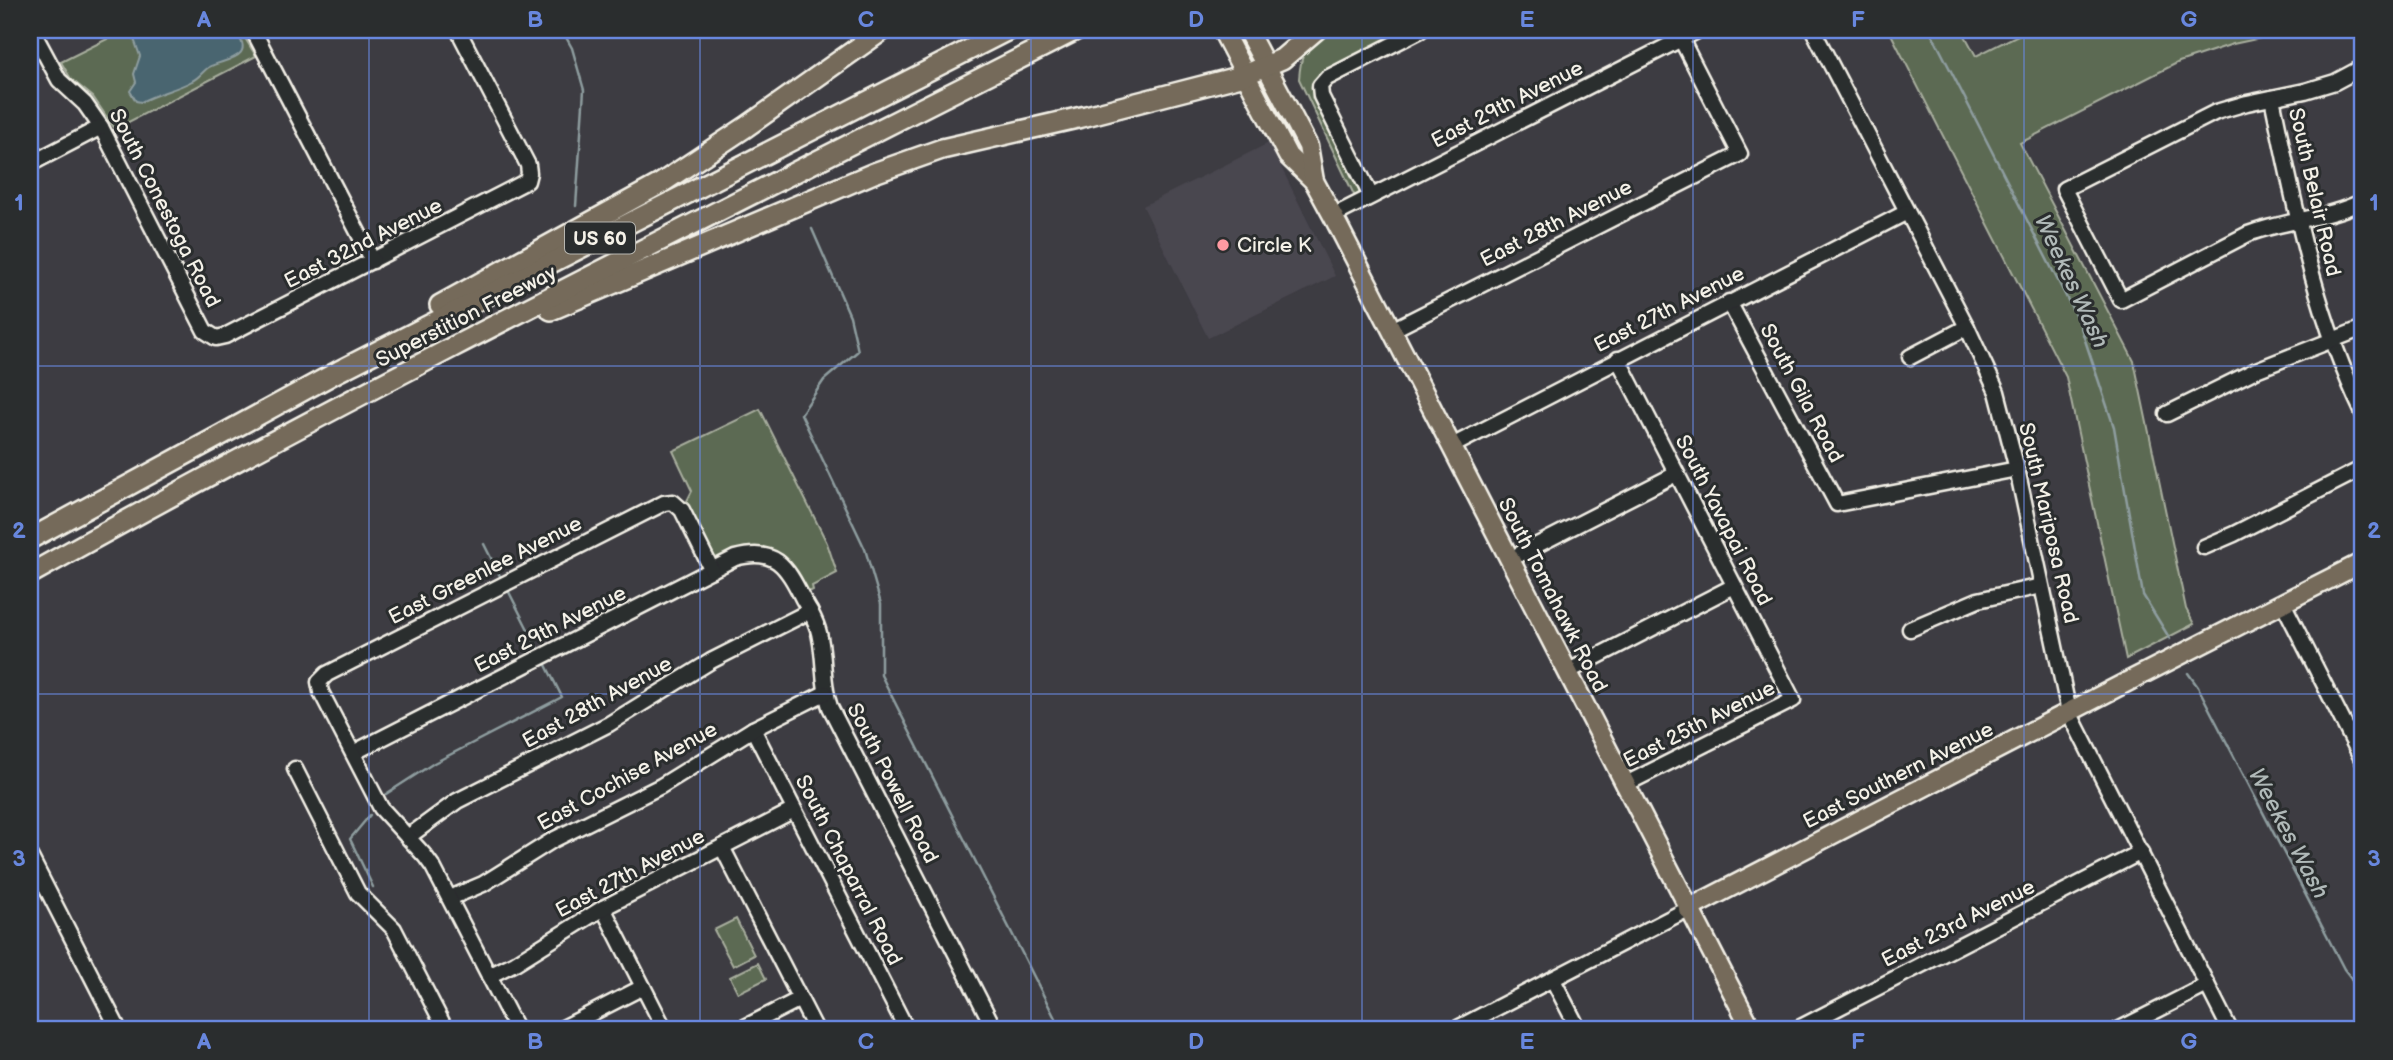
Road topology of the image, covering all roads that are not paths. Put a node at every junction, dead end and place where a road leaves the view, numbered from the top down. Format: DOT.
graph roads {
  1 [pos="32,30"];
  2 [pos="253,30"];
  3 [pos="458,30"];
  4 [pos="883,30"];
  5 [pos="1008,30"];
  6 [pos="1076,30"];
  7 [pos="1222,30"];
  8 [pos="1247,30"];
  9 [pos="1316,30"];
  10 [pos="1421,30"];
  11 [pos="1699,30"];
  12 [pos="1812,30"];
  13 [pos="1681,39"];
  14 [pos="1266,66"];
  15 [pos="2363,67"];
  16 [pos="1245,75"];
  17 [pos="2272,98"];
  18 [pos="102,127"];
  19 [pos="30,164"];
  20 [pos="1314,181"];
  21 [pos="1371,196"];
  22 [pos="2363,201"];
  23 [pos="1907,212"];
  24 [pos="1333,216"];
  25 [pos="2297,220"];
  26 [pos="373,261"];
  27 [pos="1730,302"];
  28 [pos="1967,327"];
  29 [pos="2363,328"];
  30 [pos="1392,330"];
  31 [pos="212,337"];
  32 [pos="2332,339"];
  33 [pos="1910,357"];
  34 [pos="430,359"];
  35 [pos="1618,359"];
  36 [pos="2363,413"];
  37 [pos="2167,414"];
  38 [pos="1452,446"];
  39 [pos="194,448"];
  40 [pos="2363,468"];
  41 [pos="2017,469"];
  42 [pos="1676,474"];
  43 [pos="101,534"];
  44 [pos="30,540"];
  45 [pos="2204,547"];
  46 [pos="768,556"];
  47 [pos="1510,559"];
  48 [pos="2363,562"];
  49 [pos="712,570"];
  50 [pos="30,574"];
  51 [pos="30,581"];
  52 [pos="1734,586"];
  53 [pos="2041,586"];
  54 [pos="2283,603"];
  55 [pos="810,611"];
  56 [pos="1910,629"];
  57 [pos="1567,672"];
  58 [pos="825,693"];
  59 [pos="1793,700"];
  60 [pos="2069,712"];
  61 [pos="753,729"];
  62 [pos="353,753"];
  63 [pos="2363,761"];
  64 [pos="295,769"];
  65 [pos="1624,785"];
  66 [pos="794,810"];
  67 [pos="408,837"];
  68 [pos="722,847"];
  69 [pos="2141,852"];
  70 [pos="30,856"];
  71 [pos="450,898"];
  72 [pos="603,908"];
  73 [pos="1688,909"];
  74 [pos="489,976"];
  75 [pos="1553,979"];
  76 [pos="2207,985"];
  77 [pos="643,987"];
  78 [pos="800,999"];
  79 [pos="119,1030"];
  80 [pos="446,1030"];
  81 [pos="517,1030"];
  82 [pos="559,1030"];
  83 [pos="666,1030"];
  84 [pos="739,1030"];
  85 [pos="816,1030"];
  86 [pos="907,1030"];
  87 [pos="995,1030"];
  88 [pos="1454,1030"];
  89 [pos="1579,1030"];
  90 [pos="1752,1030"];
  91 [pos="1795,1030"];
  92 [pos="2118,1030"];
  93 [pos="2231,1030"];
  1 -- 18 [label="street, South Conestoga Road"];
  2 -- 26 [label="street"];
  3 -- 26 [label="street, East 32nd Avenue"];
  4 -- 39 [label="highway"];
  5 -- 39 [label="highway, Superstition Freeway / US 60"];
  6 -- 34 [label="highway, Superstition Freeway / US 60"];
  7 -- 16 [label="main road, South Tomahawk Road"];
  8 -- 14 [label="main road, South Tomahawk Road"];
  9 -- 14 [label="highway"];
  10 -- 21 [label="street"];
  11 -- 13 [label="street, East 29th Avenue"];
  12 -- 23 [label="street, South Mariposa Road"];
  13 -- 21 [label="street, East 29th Avenue"];
  13 -- 30 [label="street, East 28th Avenue"];
  14 -- 16 [label="highway"];
  14 -- 20 [label="main road, South Tomahawk Road"];
  15 -- 17 [label="street"];
  16 -- 20 [label="main road, South Tomahawk Road"];
  16 -- 34 [label="highway"];
  17 -- 25 [label="street, South Belair Road"];
  17 -- 25 [label="street"];
  18 -- 19 [label="street"];
  18 -- 31 [label="street, South Conestoga Road"];
  20 -- 24 [label="main road, South Tomahawk Road"];
  21 -- 24 [label="street, East 29th Avenue"];
  22 -- 25 [label="street"];
  23 -- 27 [label="street, East 27th Avenue"];
  23 -- 28 [label="street, South Mariposa Road"];
  24 -- 30 [label="main road, South Tomahawk Road"];
  25 -- 32 [label="street, South Belair Road"];
  26 -- 31 [label="street, East 32nd Avenue"];
  27 -- 35 [label="street, East 27th Avenue"];
  27 -- 41 [label="street, South Gila Road"];
  28 -- 33 [label="street"];
  28 -- 41 [label="street, South Mariposa Road"];
  29 -- 32 [label="street"];
  30 -- 38 [label="main road, South Tomahawk Road"];
  32 -- 36 [label="street, South Belair Road"];
  32 -- 37 [label="street"];
  34 -- 43 [label="highway, Superstition Freeway / US 60"];
  35 -- 38 [label="street, East 27th Avenue"];
  35 -- 42 [label="street, South Yavapai Road"];
  38 -- 47 [label="main road, South Tomahawk Road"];
  39 -- 44 [label="highway, Superstition Freeway / US 60"];
  40 -- 45 [label="street"];
  41 -- 53 [label="street, South Mariposa Road"];
  42 -- 47 [label="street"];
  42 -- 52 [label="street, South Yavapai Road"];
  43 -- 50 [label="highway, Superstition Freeway / US 60"];
  43 -- 51 [label="highway"];
  46 -- 49 [label="street, East 29th Avenue"];
  46 -- 55 [label="street, South Powell Road"];
  47 -- 57 [label="main road, South Tomahawk Road"];
  48 -- 54 [label="main road, East Southern Avenue"];
  49 -- 62 [label="street, East 29th Avenue"];
  49 -- 62 [label="street, East Greenlee Avenue"];
  52 -- 57 [label="street"];
  52 -- 59 [label="street, South Yavapai Road"];
  53 -- 56 [label="street"];
  53 -- 60 [label="street, South Mariposa Road"];
  54 -- 60 [label="main road, East Southern Avenue"];
  54 -- 63 [label="street"];
  55 -- 58 [label="street, South Powell Road"];
  55 -- 67 [label="street, East 28th Avenue"];
  57 -- 65 [label="main road, South Tomahawk Road"];
  58 -- 61 [label="street, East Cochise Avenue"];
  58 -- 87 [label="street, South Powell Road"];
  59 -- 65 [label="street, East 25th Avenue"];
  60 -- 69 [label="street, South Mariposa Road"];
  60 -- 73 [label="main road, East Southern Avenue"];
  61 -- 66 [label="street, South Chaparral Road"];
  61 -- 71 [label="street, East Cochise Avenue"];
  62 -- 67 [label="street"];
  64 -- 80 [label="street"];
  65 -- 73 [label="main road, South Tomahawk Road"];
  66 -- 68 [label="street, East 27th Avenue"];
  66 -- 86 [label="street, South Chaparral Road"];
  67 -- 71 [label="street"];
  68 -- 72 [label="street, East 27th Avenue"];
  68 -- 78 [label="street"];
  69 -- 76 [label="street, South Mariposa Road"];
  69 -- 91 [label="street, East 23rd Avenue"];
  70 -- 79 [label="street"];
  71 -- 74 [label="street"];
  72 -- 74 [label="street, East 27th Avenue"];
  72 -- 77 [label="street"];
  73 -- 75 [label="street, East Southern Avenue"];
  73 -- 90 [label="main road, South Tomahawk Road"];
  74 -- 81 [label="street"];
  75 -- 88 [label="street, East Southern Avenue"];
  75 -- 89 [label="street"];
  76 -- 92 [label="street"];
  76 -- 93 [label="street, South Mariposa Road"];
  77 -- 82 [label="street"];
  77 -- 83 [label="street"];
  78 -- 84 [label="street"];
  78 -- 85 [label="street"];
}
